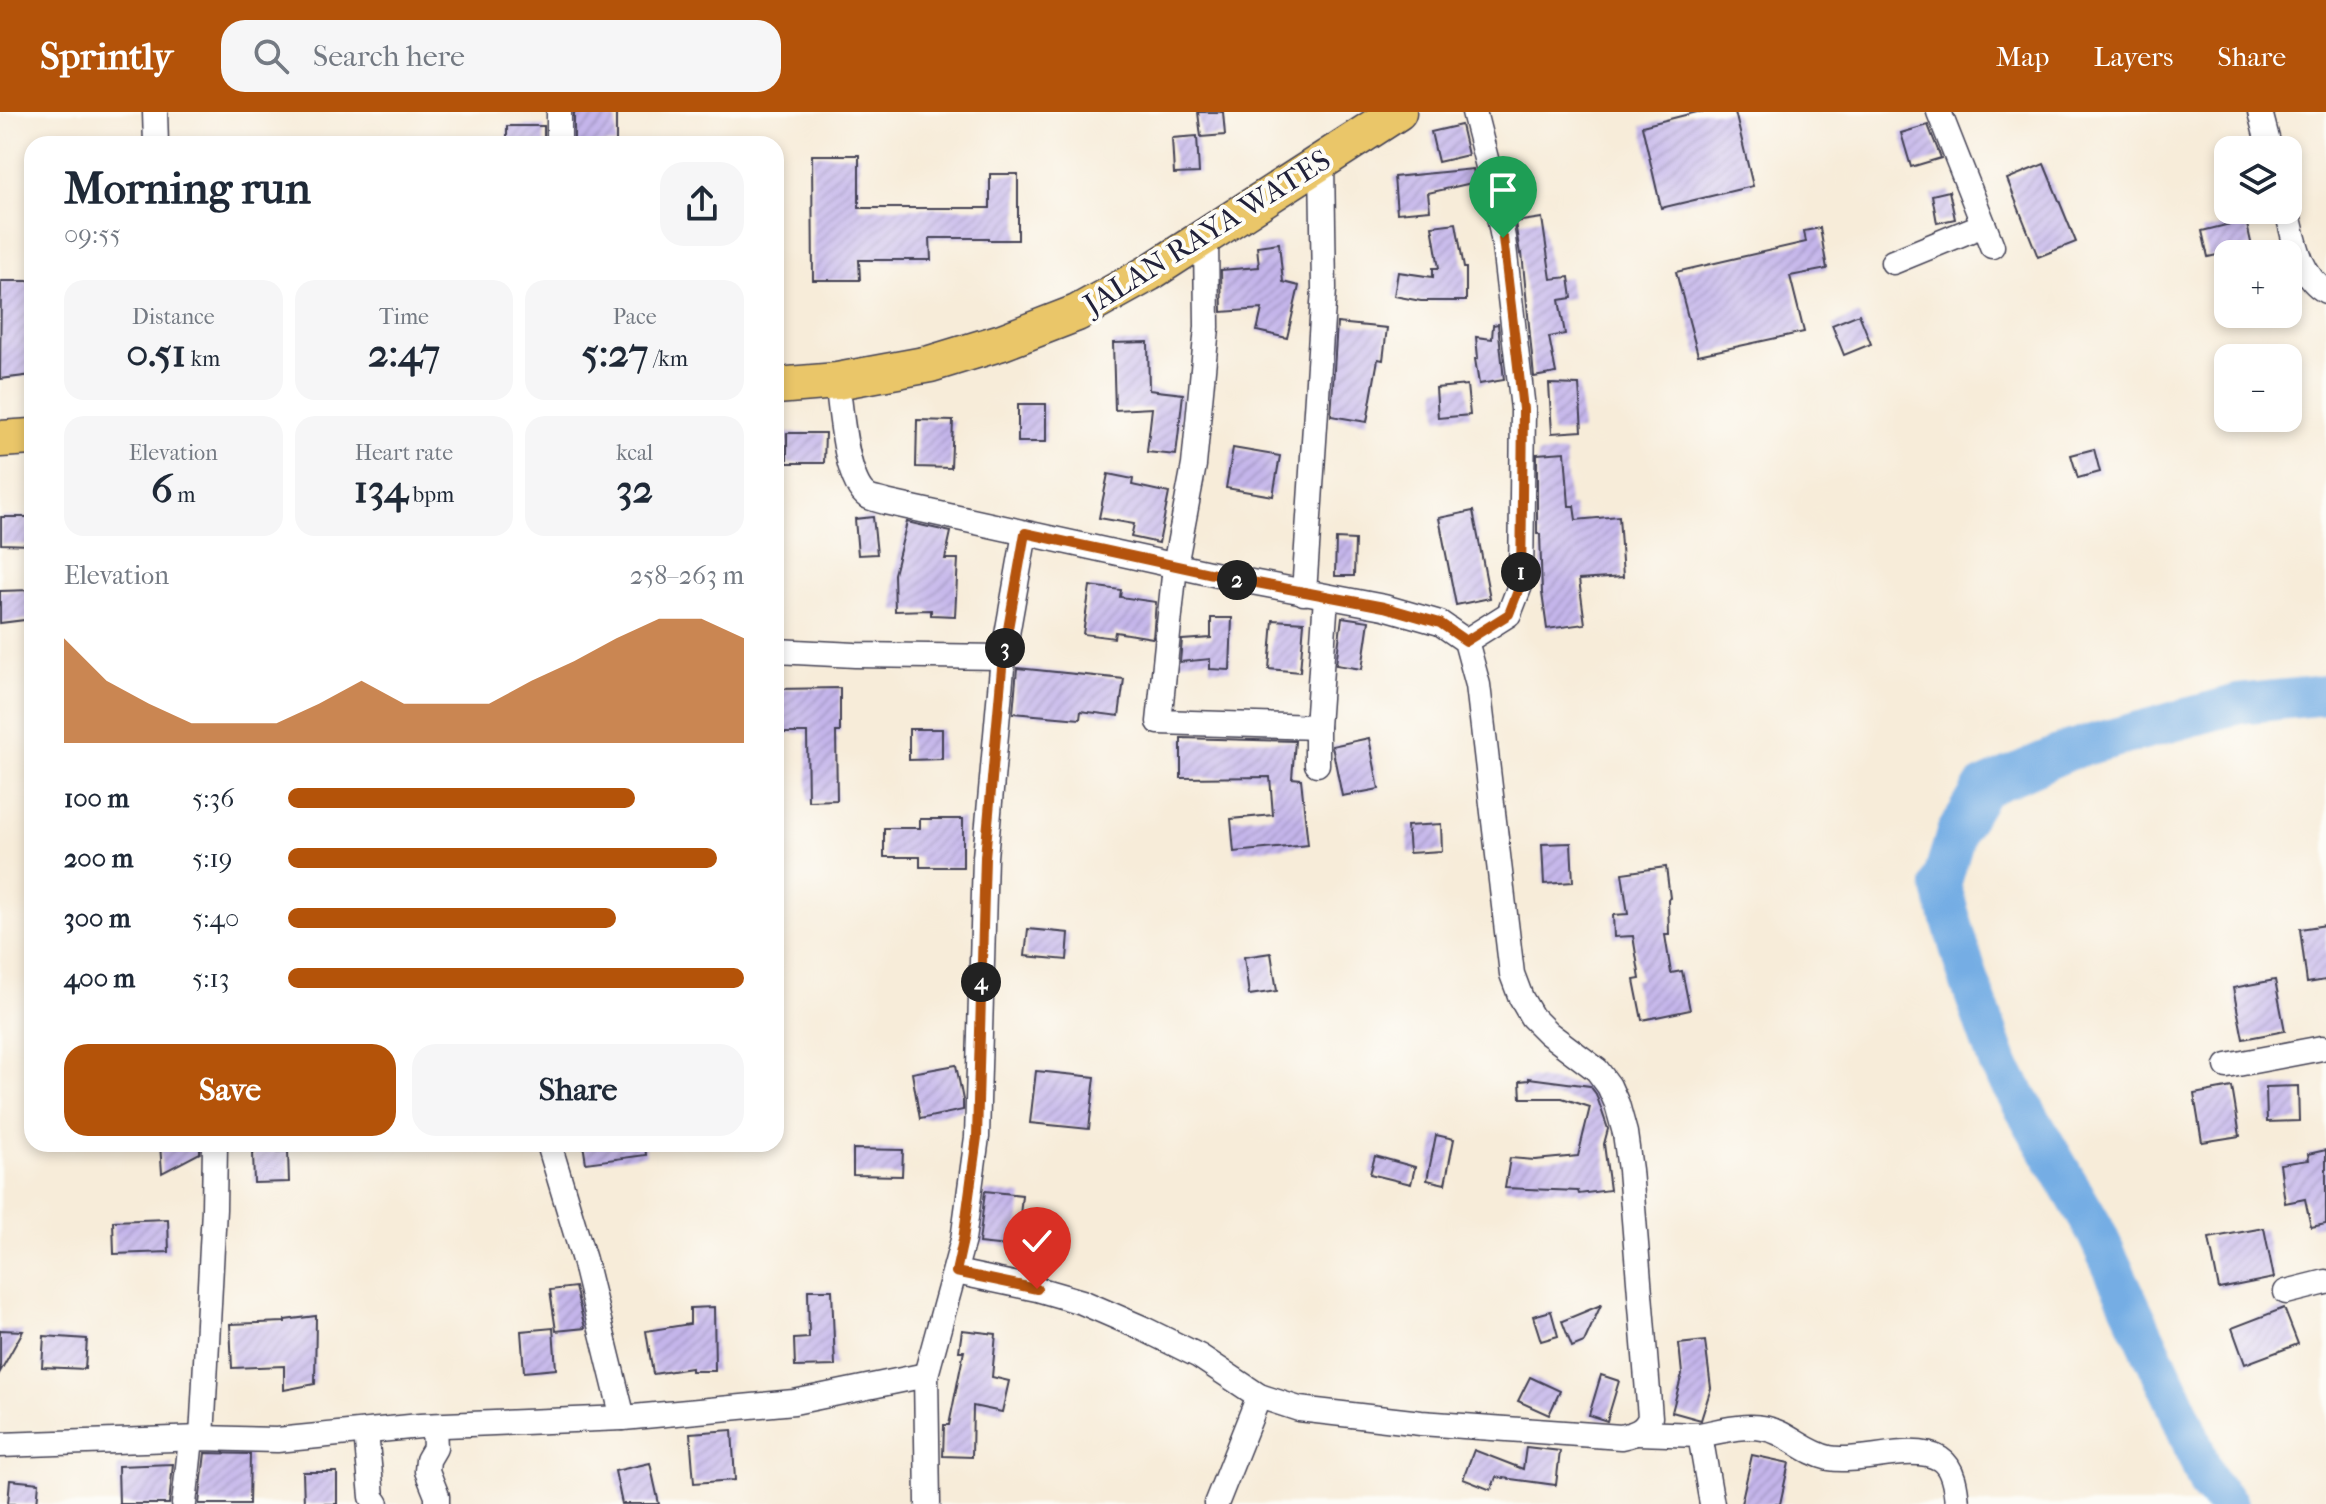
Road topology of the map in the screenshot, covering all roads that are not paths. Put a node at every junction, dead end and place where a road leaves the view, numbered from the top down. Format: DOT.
graph roads {
  1 [pos="155,112"];
  2 [pos="559,112"];
  3 [pos="1398,112"];
  4 [pos="1474,112"];
  5 [pos="1939,112"];
  6 [pos="2260,112"];
  7 [pos="156,136"];
  8 [pos="559,136"];
  9 [pos="2266,136"];
  10 [pos="1322,162"];
  11 [pos="2291,224"];
  12 [pos="1206,235"];
  13 [pos="1893,262"];
  14 [pos="2326,291"];
  15 [pos="837,381"];
  16 [pos="784,385"];
  17 [pos="24,438"];
  18 [pos="0,439"];
  19 [pos="1025,533"];
  20 [pos="1175,566"];
  21 [pos="1315,595"];
  22 [pos="1466,641"];
  23 [pos="784,651"];
  24 [pos="1003,657"];
  25 [pos="1317,727"];
  26 [pos="1317,764"];
  27 [pos="2325,1055"];
  28 [pos="2227,1066"];
  29 [pos="215,1152"];
  30 [pos="551,1152"];
  31 [pos="956,1272"];
  32 [pos="2326,1282"];
  33 [pos="2286,1292"];
  34 [pos="926,1375"];
  35 [pos="1259,1396"];
  36 [pos="623,1418"];
  37 [pos="434,1426"];
  38 [pos="366,1432"];
  39 [pos="1637,1433"];
  40 [pos="1700,1435"];
  41 [pos="197,1439"];
  42 [pos="0,1445"];
  43 [pos="184,1504"];
  44 [pos="377,1504"];
  45 [pos="437,1504"];
  46 [pos="928,1504"];
  47 [pos="1216,1504"];
  48 [pos="1712,1504"];
  49 [pos="1957,1504"];
  1 -- 7 [label="street"];
  2 -- 8 [label="street"];
  3 -- 10 [label="highway, JALAN RAYA WATES"];
  4 -- 22 [label="street"];
  5 -- 13 [label="street"];
  6 -- 9 [label="street"];
  10 -- 12 [label="highway, JALAN RAYA WATES"];
  10 -- 21 [label="street"];
  11 -- 14 [label="street"];
  12 -- 15 [label="highway, JALAN RAYA WATES"];
  12 -- 20 [label="street"];
  15 -- 16 [label="highway, JALAN RAYA WATES"];
  15 -- 19 [label="street"];
  17 -- 18 [label="highway"];
  19 -- 20 [label="street"];
  19 -- 24 [label="street"];
  20 -- 21 [label="street"];
  20 -- 25 [label="street"];
  21 -- 22 [label="street"];
  21 -- 25 [label="street"];
  22 -- 39 [label="street"];
  23 -- 24 [label="street"];
  24 -- 31 [label="street"];
  25 -- 26 [label="street"];
  27 -- 28 [label="street"];
  29 -- 41 [label="street"];
  30 -- 36 [label="street"];
  31 -- 34 [label="street"];
  31 -- 35 [label="street"];
  32 -- 33 [label="street"];
  34 -- 36 [label="street"];
  34 -- 46 [label="street"];
  35 -- 39 [label="street"];
  35 -- 47 [label="street"];
  36 -- 37 [label="street"];
  37 -- 38 [label="street"];
  37 -- 45 [label="street"];
  38 -- 41 [label="street"];
  38 -- 44 [label="street"];
  39 -- 40 [label="street"];
  40 -- 48 [label="street"];
  40 -- 49 [label="street"];
  41 -- 42 [label="street"];
  41 -- 43 [label="street"];
}
